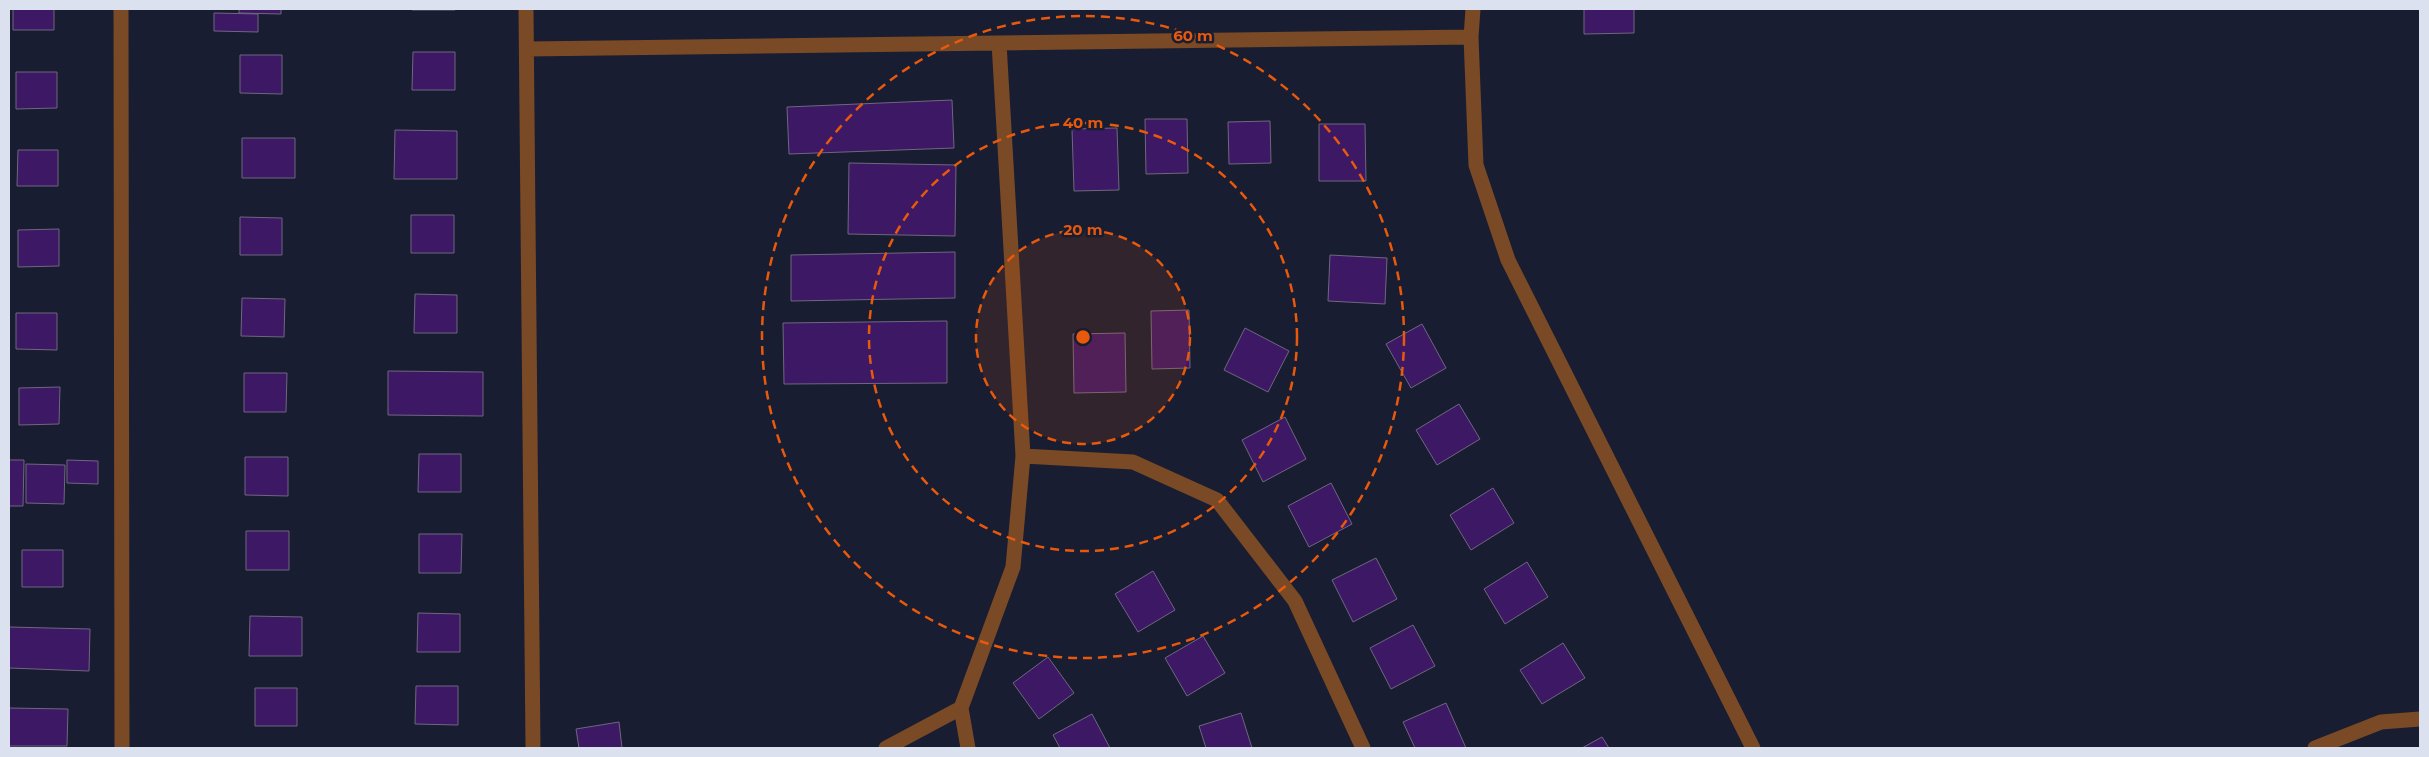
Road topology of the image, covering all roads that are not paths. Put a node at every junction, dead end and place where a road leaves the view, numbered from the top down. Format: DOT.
graph roads {
  1 [pos="121,9"];
  2 [pos="526,9"];
  3 [pos="1473,9"];
  4 [pos="1471,37"];
  5 [pos="1000,43"];
  6 [pos="527,49"];
  7 [pos="1023,456"];
  8 [pos="961,708"];
  9 [pos="2420,719"];
  10 [pos="122,748"];
  11 [pos="533,748"];
  12 [pos="886,748"];
  13 [pos="968,748"];
  14 [pos="1363,748"];
  15 [pos="1753,748"];
  16 [pos="2314,748"];
  1 -- 10 [label="street"];
  2 -- 6 [label="street"];
  3 -- 4 [label="street"];
  4 -- 5 [label="street"];
  4 -- 15 [label="street"];
  5 -- 6 [label="street"];
  5 -- 7 [label="street"];
  6 -- 11 [label="street"];
  7 -- 8 [label="street"];
  7 -- 14 [label="street"];
  8 -- 12 [label="street"];
  8 -- 13 [label="street"];
  9 -- 16 [label="street"];
}
